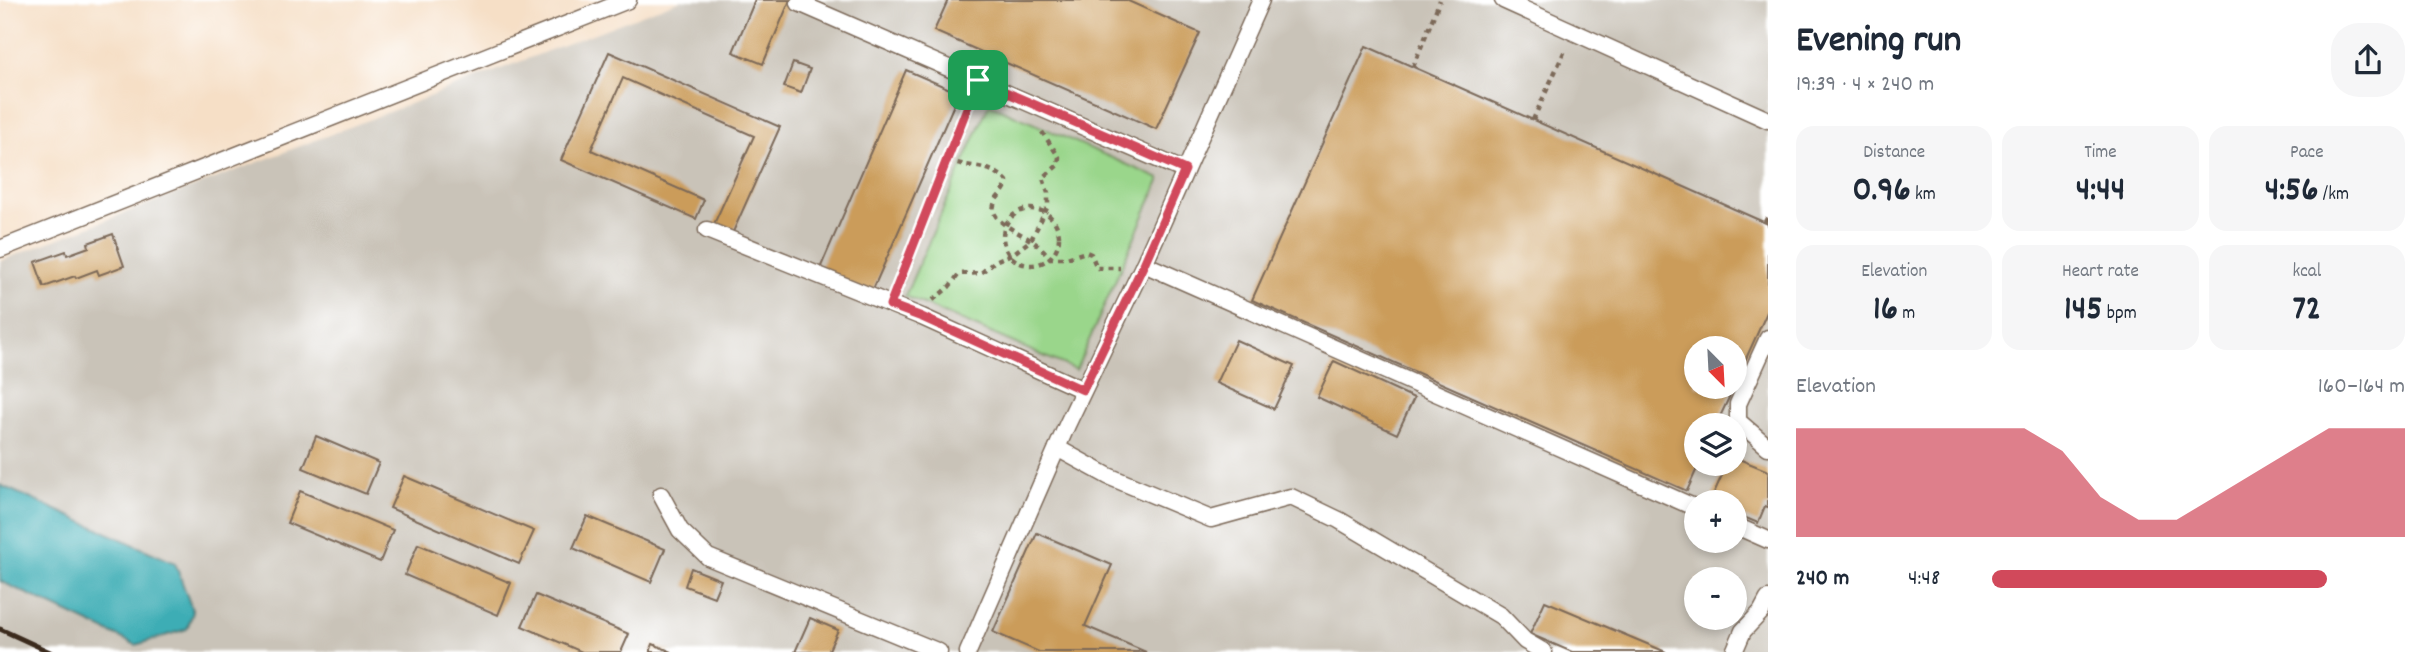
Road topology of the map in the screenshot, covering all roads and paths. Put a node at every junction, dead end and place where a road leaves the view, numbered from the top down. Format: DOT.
graph roads {
  1 [pos="628,0"];
  2 [pos="1261,0"];
  3 [pos="1440,0"];
  4 [pos="1503,0"];
  5 [pos="799,3"];
  6 [pos="1573,31"];
  7 [pos="1413,67"];
  8 [pos="978,80"];
  9 [pos="1045,109"];
  10 [pos="1533,120"];
  11 [pos="1768,120"];
  12 [pos="948,160"];
  13 [pos="1185,170"];
  14 [pos="1045,212"];
  15 [pos="1768,216"];
  16 [pos="1765,222"];
  17 [pos="1006,225"];
  18 [pos="707,230"];
  19 [pos="1031,240"];
  20 [pos="0,250"];
  21 [pos="1009,254"];
  22 [pos="1050,257"];
  23 [pos="1141,270"];
  24 [pos="890,305"];
  25 [pos="922,317"];
  26 [pos="1768,338"];
  27 [pos="1083,390"];
  28 [pos="1768,447"];
  29 [pos="1057,448"];
  30 [pos="661,495"];
  31 [pos="1684,503"];
  32 [pos="1747,531"];
  33 [pos="1768,540"];
  34 [pos="1768,599"];
  35 [pos="939,652"];
  36 [pos="968,652"];
  37 [pos="1544,652"];
  38 [pos="1734,652"];
  1 -- 20 [label="lane"];
  2 -- 13 [label="lane"];
  3 -- 7 [label="path"];
  4 -- 6 [label="lane"];
  5 -- 8 [label="lane"];
  6 -- 10 [label="path"];
  6 -- 11 [label="lane"];
  8 -- 9 [label="lane"];
  8 -- 12 [label="path"];
  9 -- 13 [label="lane"];
  9 -- 14 [label="path"];
  12 -- 17 [label="path"];
  12 -- 24 [label="path"];
  13 -- 23 [label="lane"];
  14 -- 17 [label="path"];
  14 -- 19 [label="path"];
  14 -- 22 [label="path"];
  15 -- 16 [label="path"];
  17 -- 19 [label="path"];
  17 -- 21 [label="path"];
  18 -- 24 [label="lane"];
  19 -- 21 [label="path"];
  19 -- 22 [label="path"];
  21 -- 22 [label="path"];
  21 -- 25 [label="path"];
  22 -- 23 [label="path"];
  23 -- 27 [label="lane"];
  23 -- 31 [label="lane"];
  24 -- 25 [label="lane"];
  25 -- 27 [label="lane"];
  26 -- 28 [label="lane"];
  27 -- 29 [label="lane"];
  29 -- 36 [label="lane"];
  29 -- 37 [label="lane"];
  30 -- 35 [label="lane"];
  32 -- 33 [label="lane"];
  34 -- 38 [label="lane"];
}
